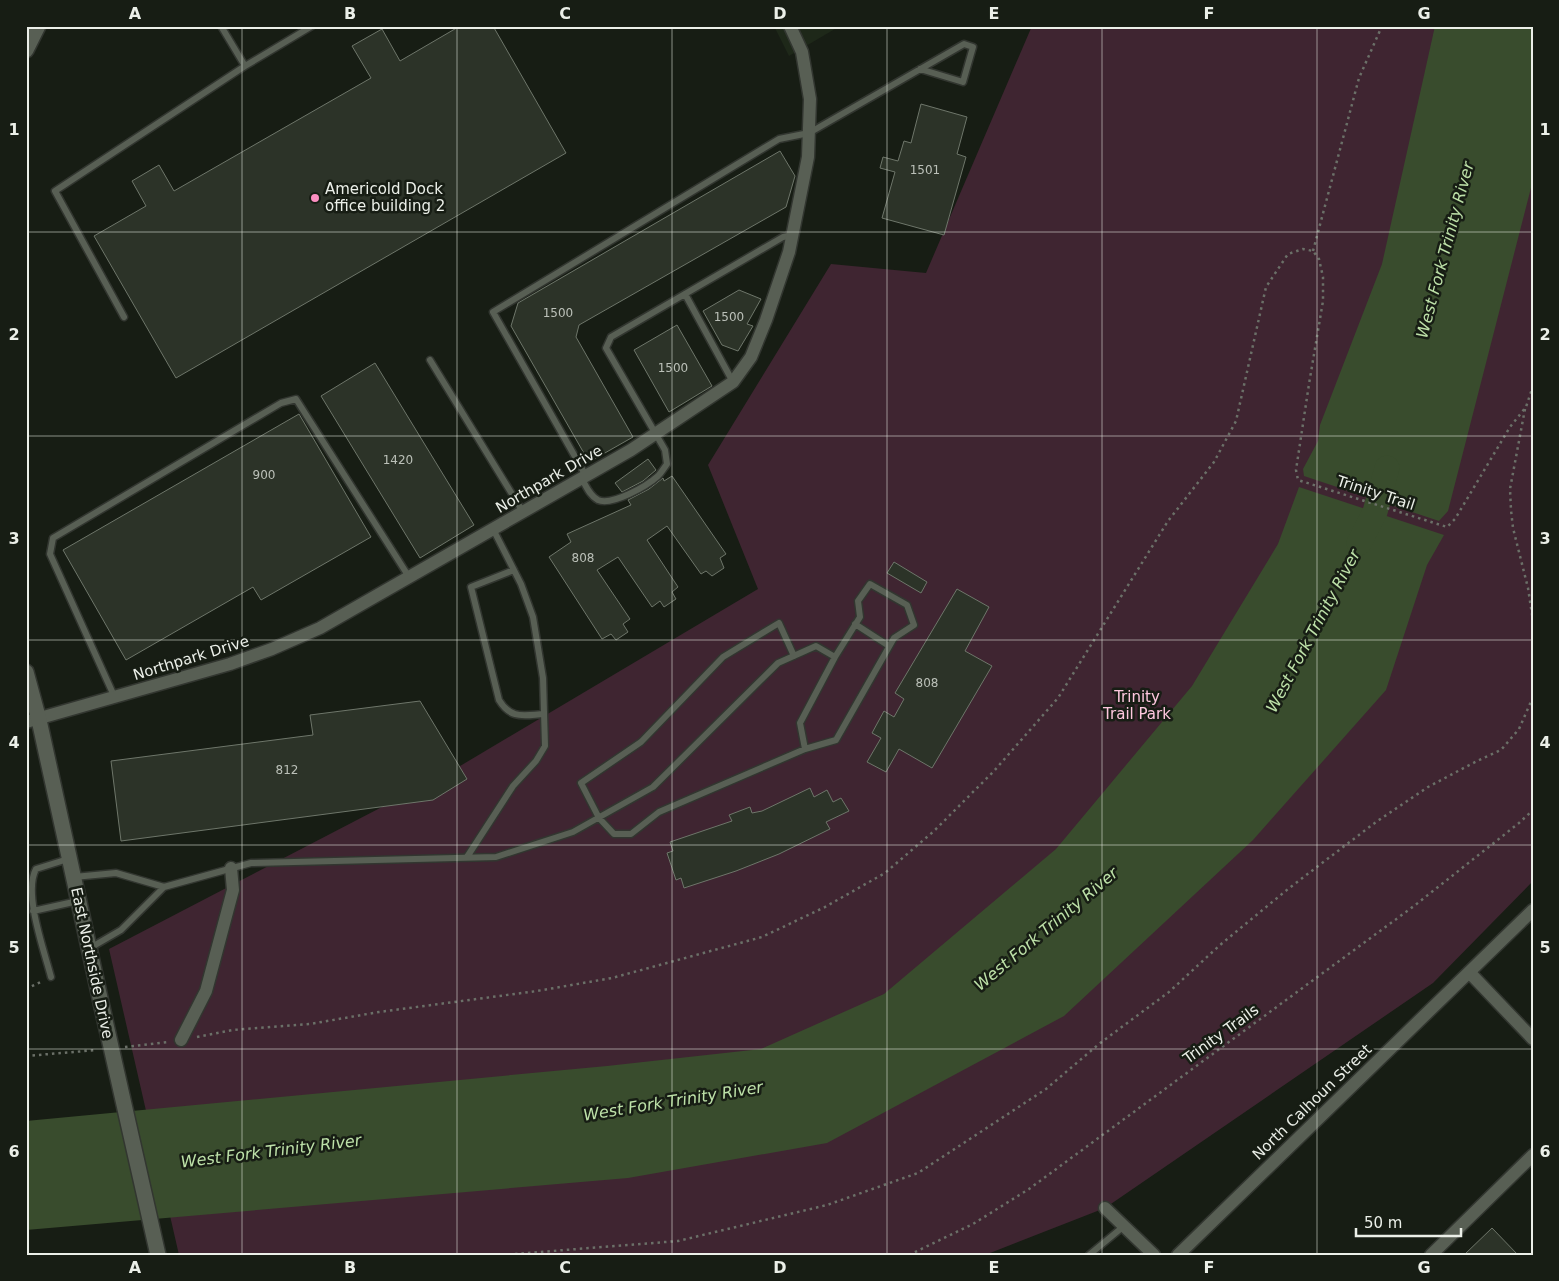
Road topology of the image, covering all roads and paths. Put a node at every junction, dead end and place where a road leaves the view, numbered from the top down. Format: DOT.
graph roads {
  1 [pos="38,26"];
  2 [pos="220,26"];
  3 [pos="312,26"];
  4 [pos="790,26"];
  5 [pos="1382,26"];
  6 [pos="26,50"];
  7 [pos="245,66"];
  8 [pos="920,69"];
  9 [pos="809,132"];
  10 [pos="793,235"];
  11 [pos="1313,251"];
  12 [pos="685,294"];
  13 [pos="124,317"];
  14 [pos="430,360"];
  15 [pos="733,382"];
  16 [pos="1533,386"];
  17 [pos="1531,397"];
  18 [pos="1526,407"];
  19 [pos="656,434"];
  20 [pos="584,477"];
  21 [pos="1298,480"];
  22 [pos="523,512"];
  23 [pos="494,529"];
  24 [pos="514,570"];
  25 [pos="409,577"];
  26 [pos="1533,621"];
  27 [pos="855,624"];
  28 [pos="890,646"];
  29 [pos="794,656"];
  30 [pos="835,657"];
  31 [pos="26,672"];
  32 [pos="1533,697"];
  33 [pos="115,698"];
  34 [pos="544,714"];
  35 [pos="33,721"];
  36 [pos="805,749"];
  37 [pos="1533,810"];
  38 [pos="599,818"];
  39 [pos="467,857"];
  40 [pos="69,858"];
  41 [pos="231,868"];
  42 [pos="73,877"];
  43 [pos="164,887"];
  44 [pos="78,901"];
  45 [pos="1533,910"];
  46 [pos="34,911"];
  47 [pos="89,948"];
  48 [pos="1468,972"];
  49 [pos="51,977"];
  50 [pos="26,989"];
  51 [pos="1533,1038"];
  52 [pos="181,1040"];
  53 [pos="1533,1156"];
  54 [pos="1105,1208"];
  55 [pos="1124,1226"];
  56 [pos="158,1255"];
  57 [pos="356,1255"];
  58 [pos="369,1255"];
  59 [pos="502,1255"];
  60 [pos="909,1255"];
  61 [pos="1089,1255"];
  62 [pos="1154,1255"];
  63 [pos="1178,1255"];
  64 [pos="1431,1255"];
  1 -- 6 [label="street"];
  2 -- 7 [label="lane"];
  3 -- 7 [label="lane"];
  4 -- 9 [label="street, Northpark Drive"];
  5 -- 11 [label="path"];
  7 -- 13 [label="lane"];
  8 -- 8 [label="lane"];
  8 -- 9 [label="lane"];
  9 -- 10 [label="street, Northpark Drive"];
  9 -- 20 [label="lane"];
  10 -- 12 [label="lane"];
  10 -- 15 [label="street, Northpark Drive"];
  12 -- 15 [label="lane"];
  12 -- 19 [label="lane"];
  14 -- 22 [label="lane"];
  15 -- 19 [label="street, Northpark Drive"];
  16 -- 17 [label="path"];
  17 -- 18 [label="path"];
  18 -- 21 [label="path, Trinity Trail"];
  18 -- 26 [label="path"];
  19 -- 20 [label="street, Northpark Drive"];
  19 -- 20 [label="lane"];
  20 -- 22 [label="street, Northpark Drive"];
  22 -- 23 [label="street, Northpark Drive"];
  23 -- 24 [label="lane"];
  23 -- 25 [label="street, Northpark Drive"];
  24 -- 34 [label="lane"];
  24 -- 34 [label="lane"];
  25 -- 33 [label="street, Northpark Drive"];
  25 -- 33 [label="lane"];
  27 -- 28 [label="lane"];
  27 -- 28 [label="lane"];
  27 -- 30 [label="lane"];
  28 -- 36 [label="lane"];
  29 -- 30 [label="lane"];
  29 -- 38 [label="lane"];
  29 -- 38 [label="lane"];
  30 -- 36 [label="lane"];
  31 -- 35 [label="street, East Northside Drive"];
  32 -- 59 [label="path"];
  33 -- 35 [label="street, Northpark Drive"];
  34 -- 39 [label="lane"];
  35 -- 40 [label="street, East Northside Drive"];
  36 -- 38 [label="lane"];
  37 -- 60 [label="path, Trinity Trails"];
  38 -- 39 [label="lane"];
  39 -- 41 [label="lane"];
  40 -- 42 [label="street, East Northside Drive"];
  40 -- 46 [label="lane"];
  41 -- 43 [label="lane"];
  41 -- 52 [label="street"];
  42 -- 43 [label="lane"];
  42 -- 44 [label="street, East Northside Drive"];
  43 -- 47 [label="lane"];
  44 -- 46 [label="lane"];
  44 -- 47 [label="street, East Northside Drive"];
  45 -- 48 [label="street, North Calhoun Street"];
  46 -- 49 [label="lane"];
  47 -- 56 [label="street, East Northside Drive, bridge"];
  48 -- 51 [label="street"];
  48 -- 63 [label="street, North Calhoun Street"];
  49 -- 50 [label="path"];
  53 -- 64 [label="street"];
  54 -- 55 [label="street"];
  55 -- 61 [label="lane"];
  55 -- 62 [label="street"];
  57 -- 58 [label="path"];
}
